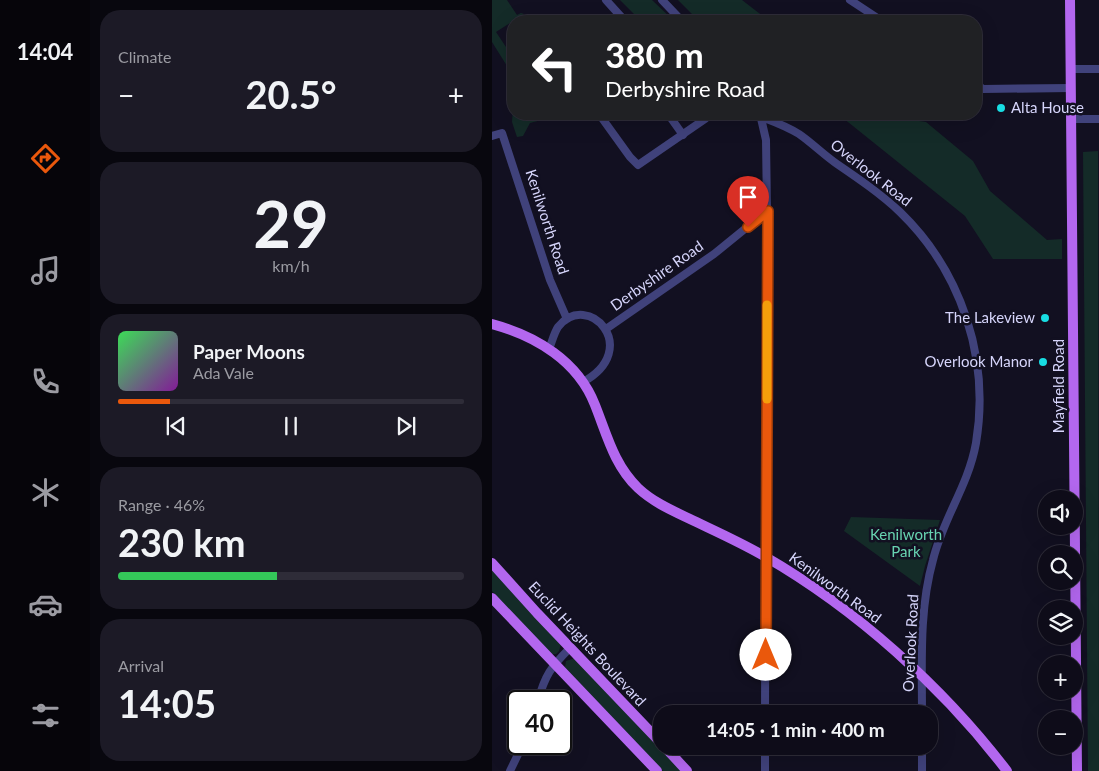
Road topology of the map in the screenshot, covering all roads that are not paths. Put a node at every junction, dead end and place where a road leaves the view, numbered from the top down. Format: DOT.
graph roads {
  1 [pos="606,0"];
  2 [pos="662,0"];
  3 [pos="850,0"];
  4 [pos="1070,0"];
  5 [pos="620,15"];
  6 [pos="676,15"];
  7 [pos="873,15"];
  8 [pos="1071,69"];
  9 [pos="1098,69"];
  10 [pos="982,88"];
  11 [pos="1071,88"];
  12 [pos="1072,119"];
  13 [pos="1098,119"];
  14 [pos="603,120"];
  15 [pos="672,120"];
  16 [pos="703,120"];
  17 [pos="760,120"];
  18 [pos="770,120"];
  19 [pos="683,135"];
  20 [pos="492,136"];
  21 [pos="768,211"];
  22 [pos="567,319"];
  23 [pos="492,324"];
  24 [pos="606,329"];
  25 [pos="550,349"];
  26 [pos="583,382"];
  27 [pos="766,557"];
  28 [pos="492,563"];
  29 [pos="492,598"];
  30 [pos="570,648"];
  31 [pos="554,664"];
  32 [pos="922,677"];
  33 [pos="541,690"];
  34 [pos="765,705"];
  35 [pos="922,705"];
  36 [pos="653,735"];
  37 [pos="518,755"];
  38 [pos="673,755"];
  39 [pos="765,755"];
  40 [pos="922,755"];
  41 [pos="510,771"];
  42 [pos="657,771"];
  43 [pos="688,771"];
  44 [pos="765,771"];
  45 [pos="922,771"];
  46 [pos="1007,771"];
  47 [pos="1077,771"];
  1 -- 5 [label="street"];
  2 -- 6 [label="street"];
  3 -- 7 [label="street"];
  4 -- 8 [label="main road, Mayfield Road"];
  8 -- 9 [label="street"];
  8 -- 11 [label="main road, Mayfield Road"];
  10 -- 11 [label="street"];
  11 -- 12 [label="main road, Mayfield Road"];
  12 -- 13 [label="street"];
  12 -- 47 [label="main road, Mayfield Road"];
  14 -- 19 [label="street"];
  15 -- 19 [label="street"];
  16 -- 19 [label="street"];
  17 -- 21 [label="street"];
  18 -- 32 [label="street, Overlook Road"];
  20 -- 22 [label="street, Kenilworth Road"];
  21 -- 24 [label="street, Derbyshire Road"];
  21 -- 27 [label="street"];
  22 -- 24 [label="street"];
  22 -- 25 [label="street"];
  23 -- 25 [label="main road"];
  24 -- 26 [label="street, Derbyshire Road"];
  25 -- 26 [label="main road"];
  26 -- 27 [label="main road, Kenilworth Road"];
  27 -- 32 [label="main road, Kenilworth Road"];
  27 -- 34 [label="street"];
  28 -- 30 [label="main road, Euclid Heights Boulevard"];
  29 -- 31 [label="main road"];
  30 -- 31 [label="street"];
  30 -- 36 [label="main road, Euclid Heights Boulevard"];
  31 -- 33 [label="street"];
  31 -- 42 [label="main road"];
  32 -- 35 [label="street, Overlook Road"];
  32 -- 46 [label="main road, Kenilworth Road"];
  37 -- 41 [label="street"];
  38 -- 43 [label="main road, Euclid Heights Boulevard"];
  39 -- 44 [label="street"];
  40 -- 45 [label="street"];
}
